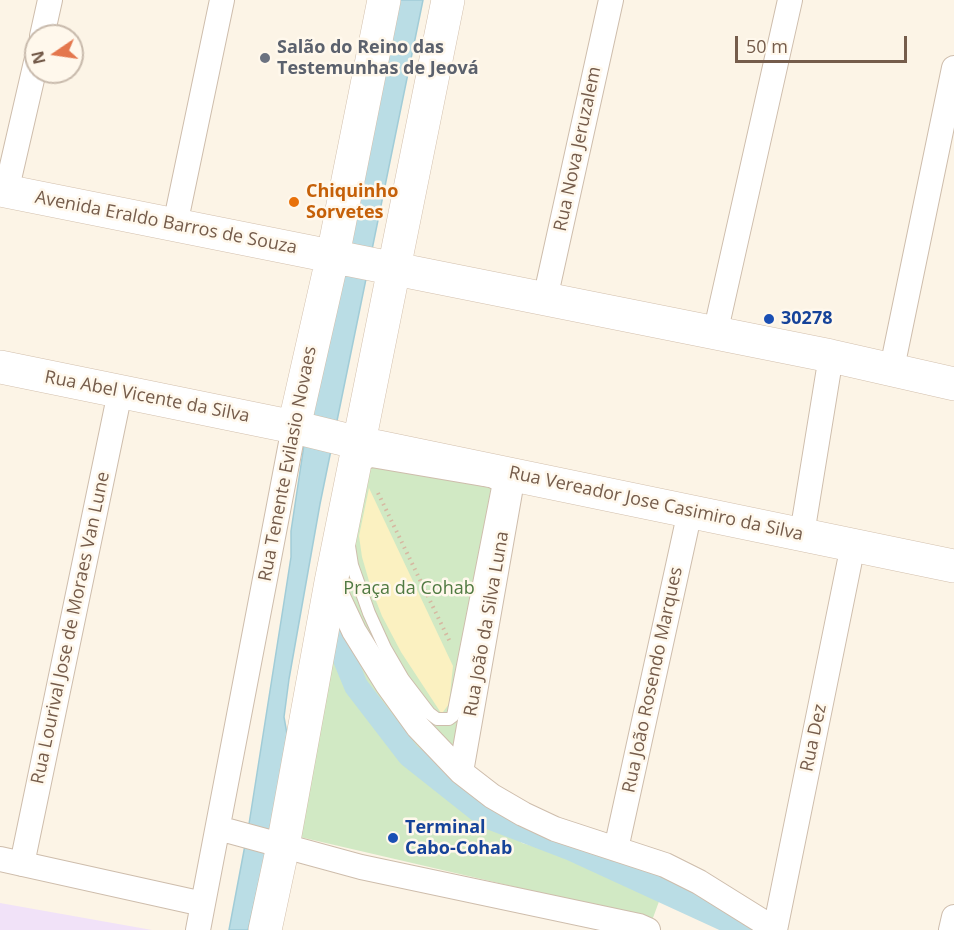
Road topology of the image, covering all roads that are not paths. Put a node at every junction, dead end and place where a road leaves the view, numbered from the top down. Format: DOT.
graph roads {
  1 [pos="50,0"];
  2 [pos="222,0"];
  3 [pos="384,0"];
  4 [pos="448,0"];
  5 [pos="611,0"];
  6 [pos="790,0"];
  7 [pos="45,24"];
  8 [pos="954,68"];
  9 [pos="30,84"];
  10 [pos="3,191"];
  11 [pos="175,225"];
  12 [pos="336,256"];
  13 [pos="383,266"];
  14 [pos="545,298"];
  15 [pos="715,334"];
  16 [pos="831,356"];
  17 [pos="0,367"];
  18 [pos="892,368"];
  19 [pos="954,384"];
  20 [pos="120,392"];
  21 [pos="300,428"];
  22 [pos="353,448"];
  23 [pos="513,475"];
  24 [pos="690,511"];
  25 [pos="802,534"];
  26 [pos="853,545"];
  27 [pos="954,566"];
  28 [pos="331,582"];
  29 [pos="461,772"];
  30 [pos="218,828"];
  31 [pos="277,844"];
  32 [pos="616,849"];
  33 [pos="11,862"];
  34 [pos="203,904"];
  35 [pos="954,917"];
  36 [pos="198,930"];
  37 [pos="265,930"];
  38 [pos="648,930"];
  39 [pos="773,930"];
  40 [pos="951,930"];
  1 -- 7 [label="street"];
  2 -- 11 [label="street"];
  3 -- 12 [label="street, Rua Tenente Evilasio Novaes"];
  4 -- 13 [label="street"];
  5 -- 14 [label="street, Rua Nova Jeruzalem"];
  6 -- 15 [label="street"];
  8 -- 18 [label="street"];
  9 -- 10 [label="street"];
  10 -- 11 [label="street, Avenida Eraldo Barros de Souza"];
  11 -- 12 [label="street, Avenida Eraldo Barros de Souza"];
  12 -- 13 [label="street, Avenida Eraldo Barros de Souza"];
  12 -- 21 [label="street, Rua Tenente Evilasio Novaes"];
  13 -- 14 [label="street, Avenida Eraldo Barros de Souza"];
  13 -- 22 [label="street"];
  14 -- 15 [label="street, Avenida Eraldo Barros de Souza"];
  15 -- 16 [label="street"];
  16 -- 18 [label="street"];
  16 -- 25 [label="street"];
  17 -- 20 [label="street, Rua Abel Vicente da Silva"];
  18 -- 19 [label="street"];
  20 -- 21 [label="street, Rua Abel Vicente da Silva"];
  20 -- 33 [label="street, Rua Lourival Jose de Moraes Van Lune"];
  21 -- 22 [label="street, Rua Abel Vicente da Silva"];
  21 -- 30 [label="street, Rua Tenente Evilasio Novaes"];
  22 -- 22 [label="lane"];
  22 -- 23 [label="street, Rua Vereador Jose Casimiro da Silva"];
  22 -- 28 [label="street"];
  23 -- 24 [label="street, Rua Vereador Jose Casimiro da Silva"];
  23 -- 29 [label="street, Rua João da Silva Luna"];
  24 -- 25 [label="street, Rua Vereador Jose Casimiro da Silva"];
  24 -- 32 [label="street, Rua João Rosendo Marques"];
  25 -- 26 [label="street, Rua Vereador Jose Casimiro da Silva"];
  26 -- 27 [label="street, Rua Vereador Jose Casimiro da Silva"];
  26 -- 39 [label="street, Rua Dez"];
  28 -- 29 [label="street"];
  28 -- 31 [label="street"];
  29 -- 32 [label="street"];
  30 -- 31 [label="street"];
  30 -- 34 [label="street, Rua Tenente Evilasio Novaes"];
  31 -- 37 [label="street"];
  31 -- 38 [label="street"];
  32 -- 39 [label="street"];
  33 -- 34 [label="street"];
  34 -- 36 [label="street, Rua Tenente Evilasio Novaes"];
  35 -- 40 [label="street"];
}
